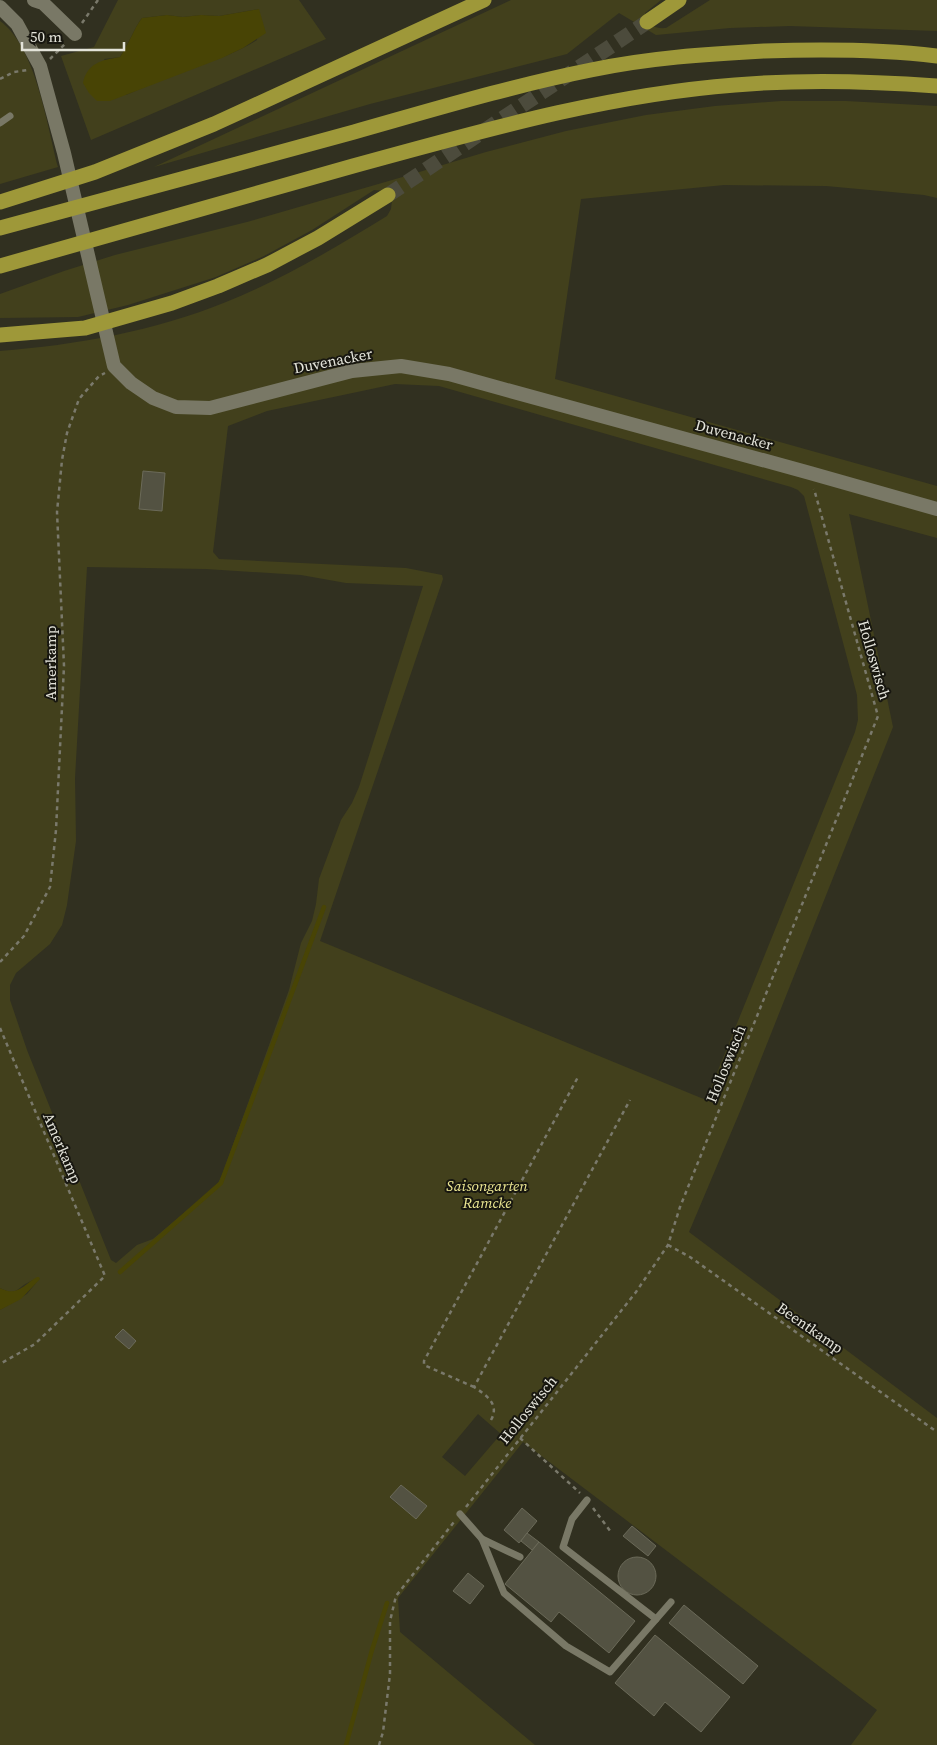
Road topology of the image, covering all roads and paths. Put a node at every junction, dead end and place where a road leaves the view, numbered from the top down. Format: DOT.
graph roads {
  1 [pos="34,0"];
  2 [pos="98,0"];
  3 [pos="484,0"];
  4 [pos="679,0"];
  5 [pos="0,7"];
  6 [pos="647,22"];
  7 [pos="75,34"];
  8 [pos="937,56"];
  9 [pos="51,59"];
  10 [pos="27,70"];
  11 [pos="0,79"];
  12 [pos="937,86"];
  13 [pos="10,116"];
  14 [pos="0,123"];
  15 [pos="388,195"];
  16 [pos="0,202"];
  17 [pos="0,228"];
  18 [pos="0,266"];
  19 [pos="0,335"];
  20 [pos="114,366"];
  21 [pos="810,473"];
  22 [pos="937,510"];
  23 [pos="0,962"];
  24 [pos="0,1028"];
  25 [pos="578,1077"];
  26 [pos="630,1100"];
  27 [pos="668,1245"];
  28 [pos="1,1363"];
  29 [pos="474,1387"];
  30 [pos="491,1420"];
  31 [pos="937,1432"];
  32 [pos="520,1438"];
  33 [pos="587,1500"];
  34 [pos="460,1514"];
  35 [pos="611,1532"];
  36 [pos="482,1539"];
  37 [pos="520,1557"];
  38 [pos="671,1602"];
  39 [pos="656,1619"];
  40 [pos="379,1745"];
  1 -- 7 [label="street"];
  2 -- 7 [label="path"];
  3 -- 16 [label="highway"];
  4 -- 6 [label="highway"];
  5 -- 20 [label="street"];
  7 -- 9 [label="path"];
  8 -- 17 [label="highway"];
  10 -- 11 [label="path"];
  12 -- 18 [label="highway"];
  13 -- 14 [label="lane"];
  15 -- 19 [label="highway"];
  20 -- 21 [label="street, Duvenacker"];
  20 -- 23 [label="path, Amerkamp"];
  21 -- 22 [label="street, Duvenacker"];
  21 -- 27 [label="path, Holloswisch"];
  24 -- 28 [label="path, Amerkamp"];
  25 -- 29 [label="path"];
  26 -- 29 [label="path"];
  27 -- 31 [label="path, Beentkamp"];
  27 -- 32 [label="path, Holloswisch"];
  29 -- 30 [label="path"];
  32 -- 33 [label="path"];
  32 -- 34 [label="path, Holloswisch"];
  33 -- 35 [label="path"];
  33 -- 39 [label="lane"];
  34 -- 36 [label="lane"];
  34 -- 40 [label="path, Holloswisch"];
  36 -- 37 [label="lane"];
  36 -- 39 [label="lane"];
  38 -- 39 [label="lane"];
}
